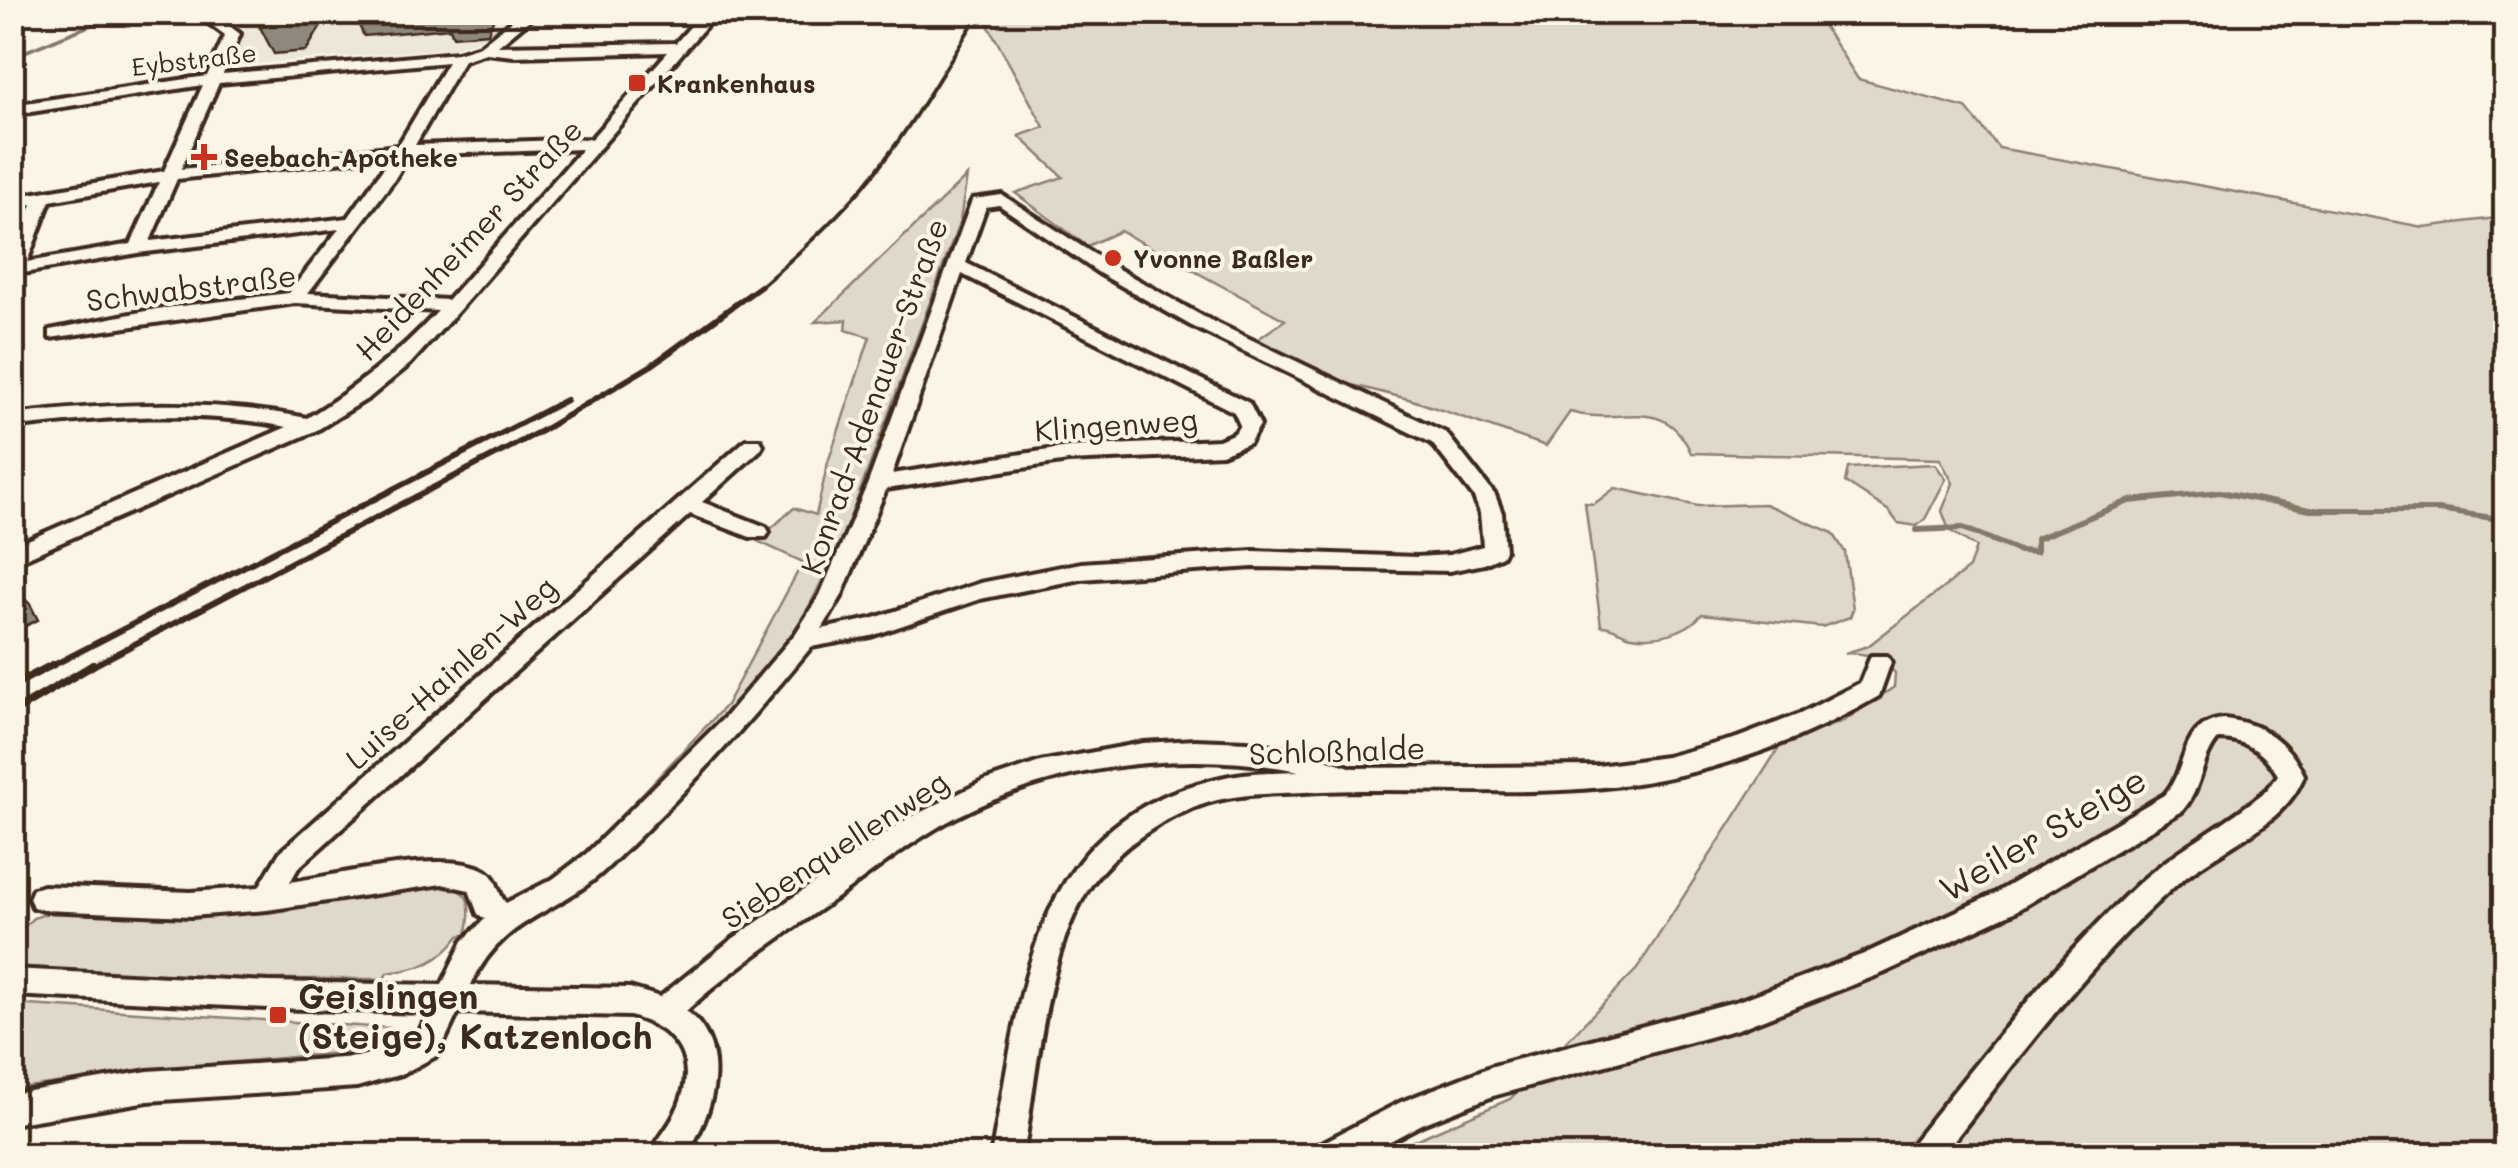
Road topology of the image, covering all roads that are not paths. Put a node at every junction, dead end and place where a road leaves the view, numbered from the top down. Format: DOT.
graph roads {
  1 [pos="201,12"];
  2 [pos="532,12"];
  3 [pos="711,12"];
  4 [pos="682,48"];
  5 [pos="485,49"];
  6 [pos="458,57"];
  7 [pos="214,79"];
  8 [pos="12,110"];
  9 [pos="598,144"];
  10 [pos="403,150"];
  11 [pos="172,174"];
  12 [pos="43,196"];
  13 [pos="12,202"];
  14 [pos="350,223"];
  15 [pos="138,248"];
  16 [pos="955,264"];
  17 [pos="14,270"];
  18 [pos="295,298"];
  19 [pos="454,306"];
  20 [pos="56,334"];
  21 [pos="12,422"];
  22 [pos="310,425"];
  23 [pos="753,445"];
  24 [pos="878,483"];
  25 [pos="686,504"];
  26 [pos="758,532"];
  27 [pos="12,556"];
  28 [pos="804,639"];
  29 [pos="1879,662"];
  30 [pos="1350,776"];
  31 [pos="43,898"];
  32 [pos="268,898"];
  33 [pos="504,918"];
  34 [pos="12,982"];
  35 [pos="452,998"];
  36 [pos="664,1012"];
  37 [pos="12,1108"];
  38 [pos="665,1156"];
  39 [pos="1007,1156"];
  40 [pos="1329,1156"];
  41 [pos="1922,1156"];
  1 -- 7 [label="street"];
  2 -- 5 [label="street"];
  3 -- 4 [label="street, Heidenheimer Straße"];
  4 -- 5 [label="street, Eybstraße"];
  4 -- 9 [label="street, Heidenheimer Straße"];
  5 -- 6 [label="street, Eybstraße"];
  6 -- 7 [label="street, Eybstraße"];
  6 -- 10 [label="street"];
  7 -- 8 [label="street, Eybstraße"];
  7 -- 11 [label="street"];
  9 -- 10 [label="street"];
  9 -- 19 [label="street, Heidenheimer Straße"];
  10 -- 11 [label="street"];
  10 -- 14 [label="street"];
  11 -- 12 [label="street"];
  11 -- 15 [label="street"];
  12 -- 13 [label="street"];
  12 -- 17 [label="street"];
  14 -- 15 [label="street"];
  14 -- 18 [label="street"];
  15 -- 17 [label="street"];
  16 -- 24 [label="street, Konrad-Adenauer-Straße"];
  16 -- 24 [label="street, Klingenweg"];
  16 -- 28 [label="street, Konrad-Adenauer-Straße"];
  18 -- 19 [label="street, Schwabstraße"];
  18 -- 20 [label="street, Schwabstraße"];
  19 -- 22 [label="street, Heidenheimer Straße"];
  21 -- 22 [label="street"];
  22 -- 27 [label="street, Heidenheimer Straße"];
  23 -- 25 [label="street, Luise-Hainlen-Weg"];
  24 -- 28 [label="street, Konrad-Adenauer-Straße"];
  25 -- 26 [label="street"];
  25 -- 32 [label="street, Luise-Hainlen-Weg"];
  28 -- 33 [label="street, Konrad-Adenauer-Straße"];
  29 -- 30 [label="street, Schloßhalde"];
  30 -- 36 [label="street, Siebenquellenweg"];
  30 -- 39 [label="street, Schloßhalde"];
  31 -- 32 [label="street"];
  32 -- 33 [label="street"];
  33 -- 35 [label="street, Konrad-Adenauer-Straße"];
  34 -- 35 [label="street"];
  35 -- 36 [label="street"];
  35 -- 37 [label="street, Konrad-Adenauer-Straße"];
  36 -- 38 [label="street"];
  40 -- 41 [label="street, Weiler Steige"];
}
